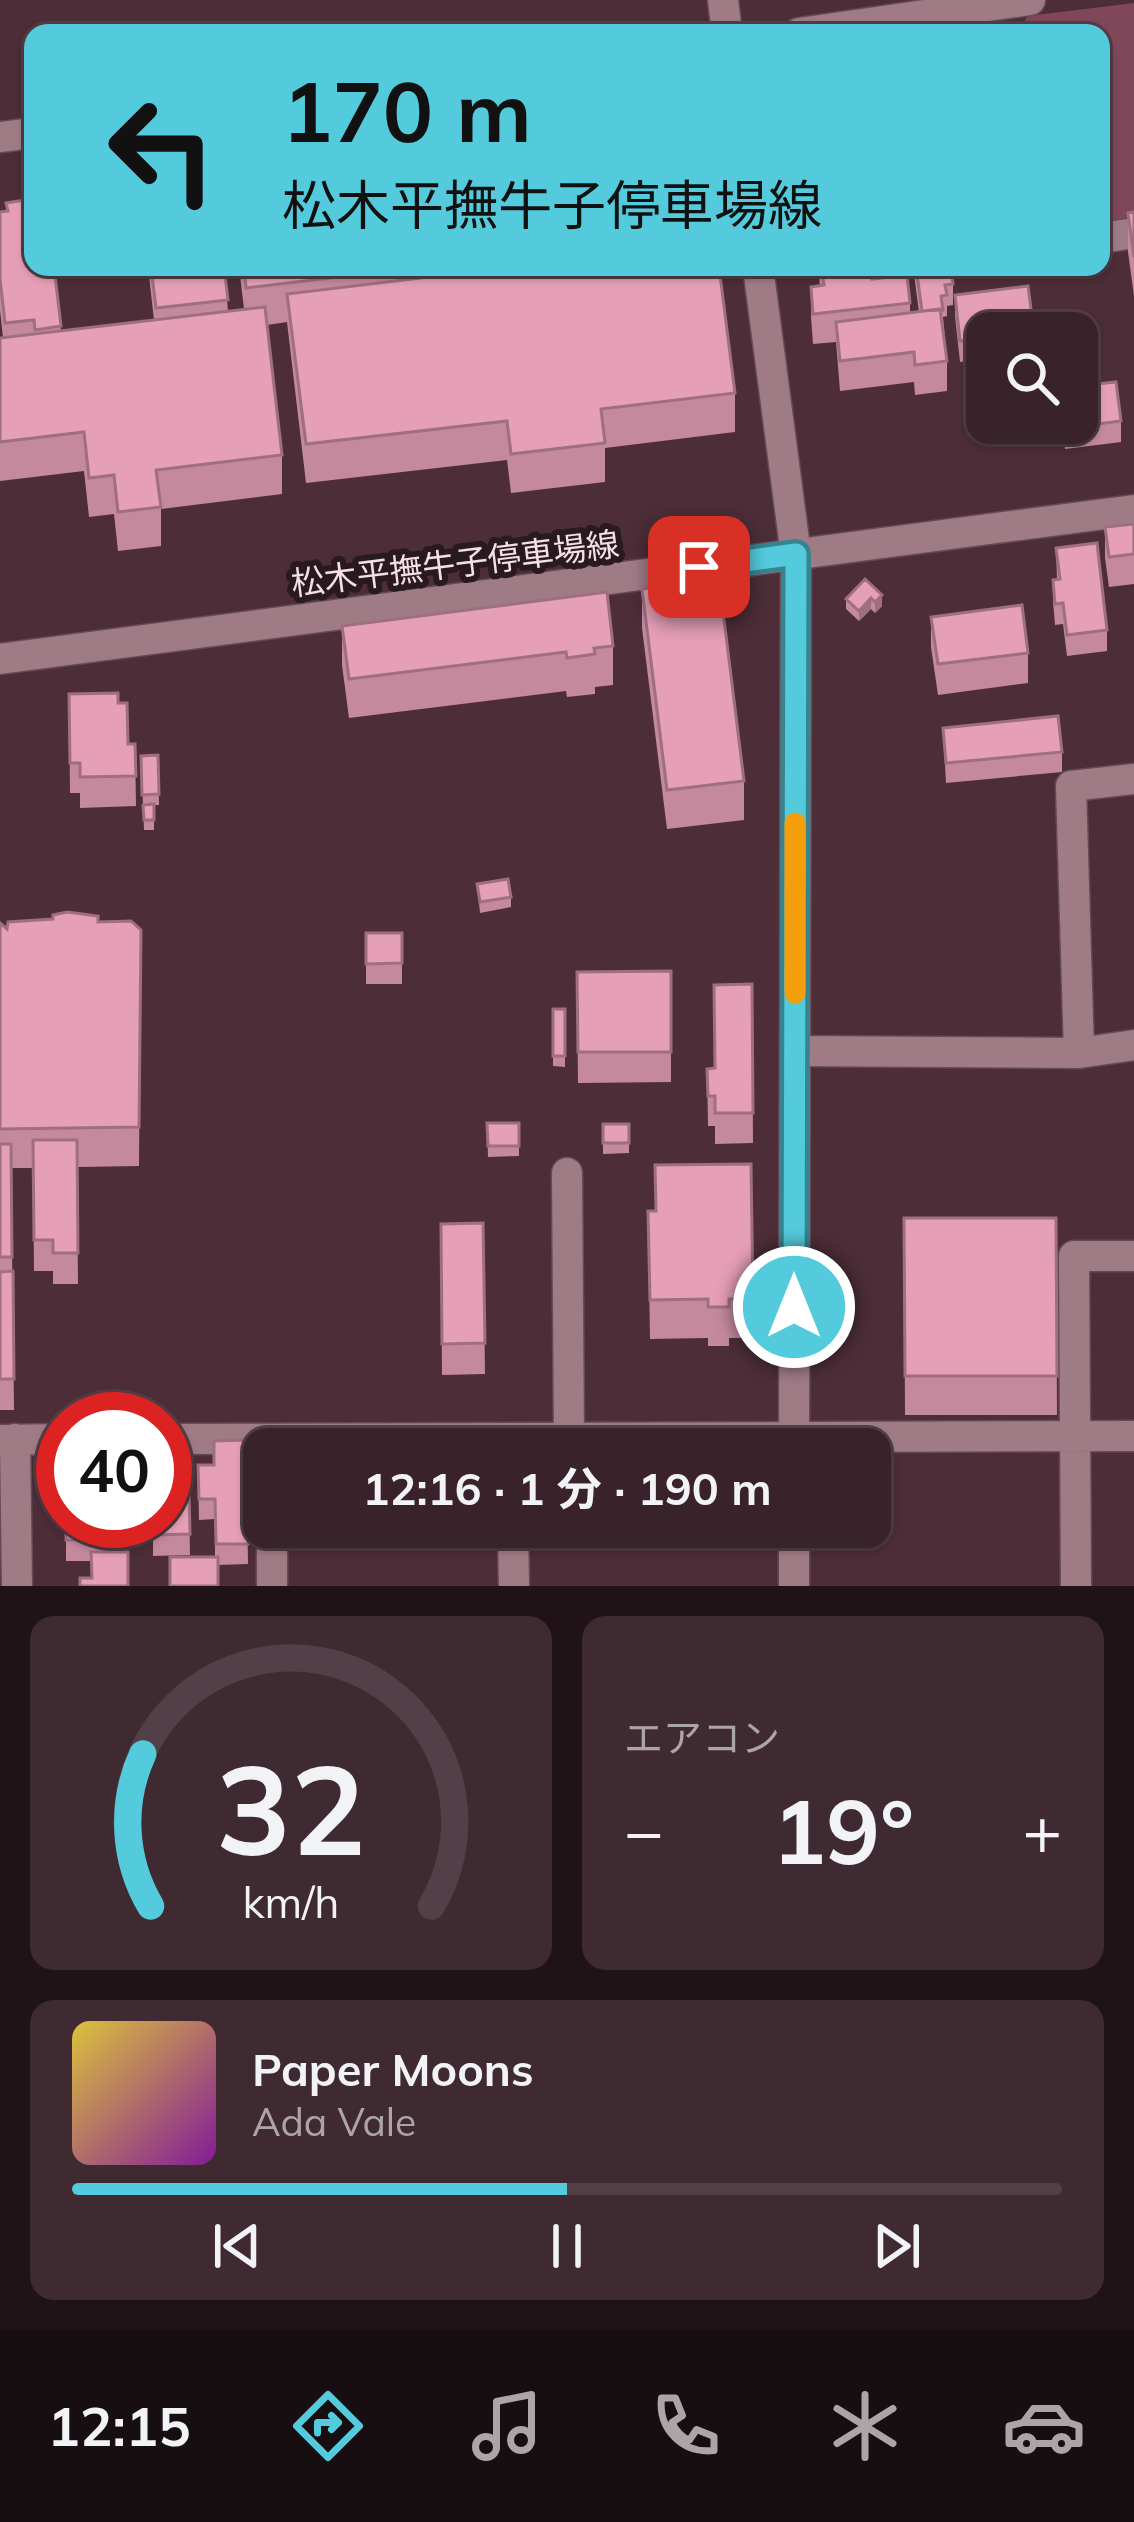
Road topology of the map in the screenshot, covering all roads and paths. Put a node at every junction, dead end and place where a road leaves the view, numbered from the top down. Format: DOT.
graph roads {
  1 [pos="1012,9"];
  2 [pos="879,24"];
  3 [pos="759,276"];
  4 [pos="1134,510"];
  5 [pos="796,554"];
  6 [pos="0,659"];
  7 [pos="1134,779"];
  8 [pos="1134,1045"];
  9 [pos="795,1051"];
  10 [pos="1078,1053"];
  11 [pos="567,1173"];
  12 [pos="1134,1256"];
  13 [pos="569,1428"];
  14 [pos="794,1428"];
  15 [pos="1076,1436"];
  16 [pos="1134,1436"];
  17 [pos="8,1439"];
  18 [pos="192,1439"];
  19 [pos="891,1440"];
  20 [pos="243,1442"];
  21 [pos="272,1548"];
  22 [pos="513,1548"];
  23 [pos="794,1548"];
  24 [pos="17,1586"];
  25 [pos="272,1586"];
  26 [pos="514,1586"];
  27 [pos="794,1586"];
  28 [pos="1076,1586"];
  1 -- 2 [label="street"];
  3 -- 5 [label="street"];
  4 -- 5 [label="street, 松木平撫牛子停車場線"];
  5 -- 6 [label="street, 松木平撫牛子停車場線"];
  5 -- 9 [label="street"];
  7 -- 10 [label="street"];
  8 -- 10 [label="street"];
  9 -- 10 [label="street"];
  9 -- 14 [label="street"];
  11 -- 13 [label="street"];
  12 -- 15 [label="street"];
  15 -- 16 [label="street"];
  15 -- 19 [label="street"];
  15 -- 28 [label="street"];
  17 -- 24 [label="street"];
  18 -- 20 [label="street"];
  21 -- 25 [label="street"];
  22 -- 26 [label="street"];
  23 -- 27 [label="street"];
}
